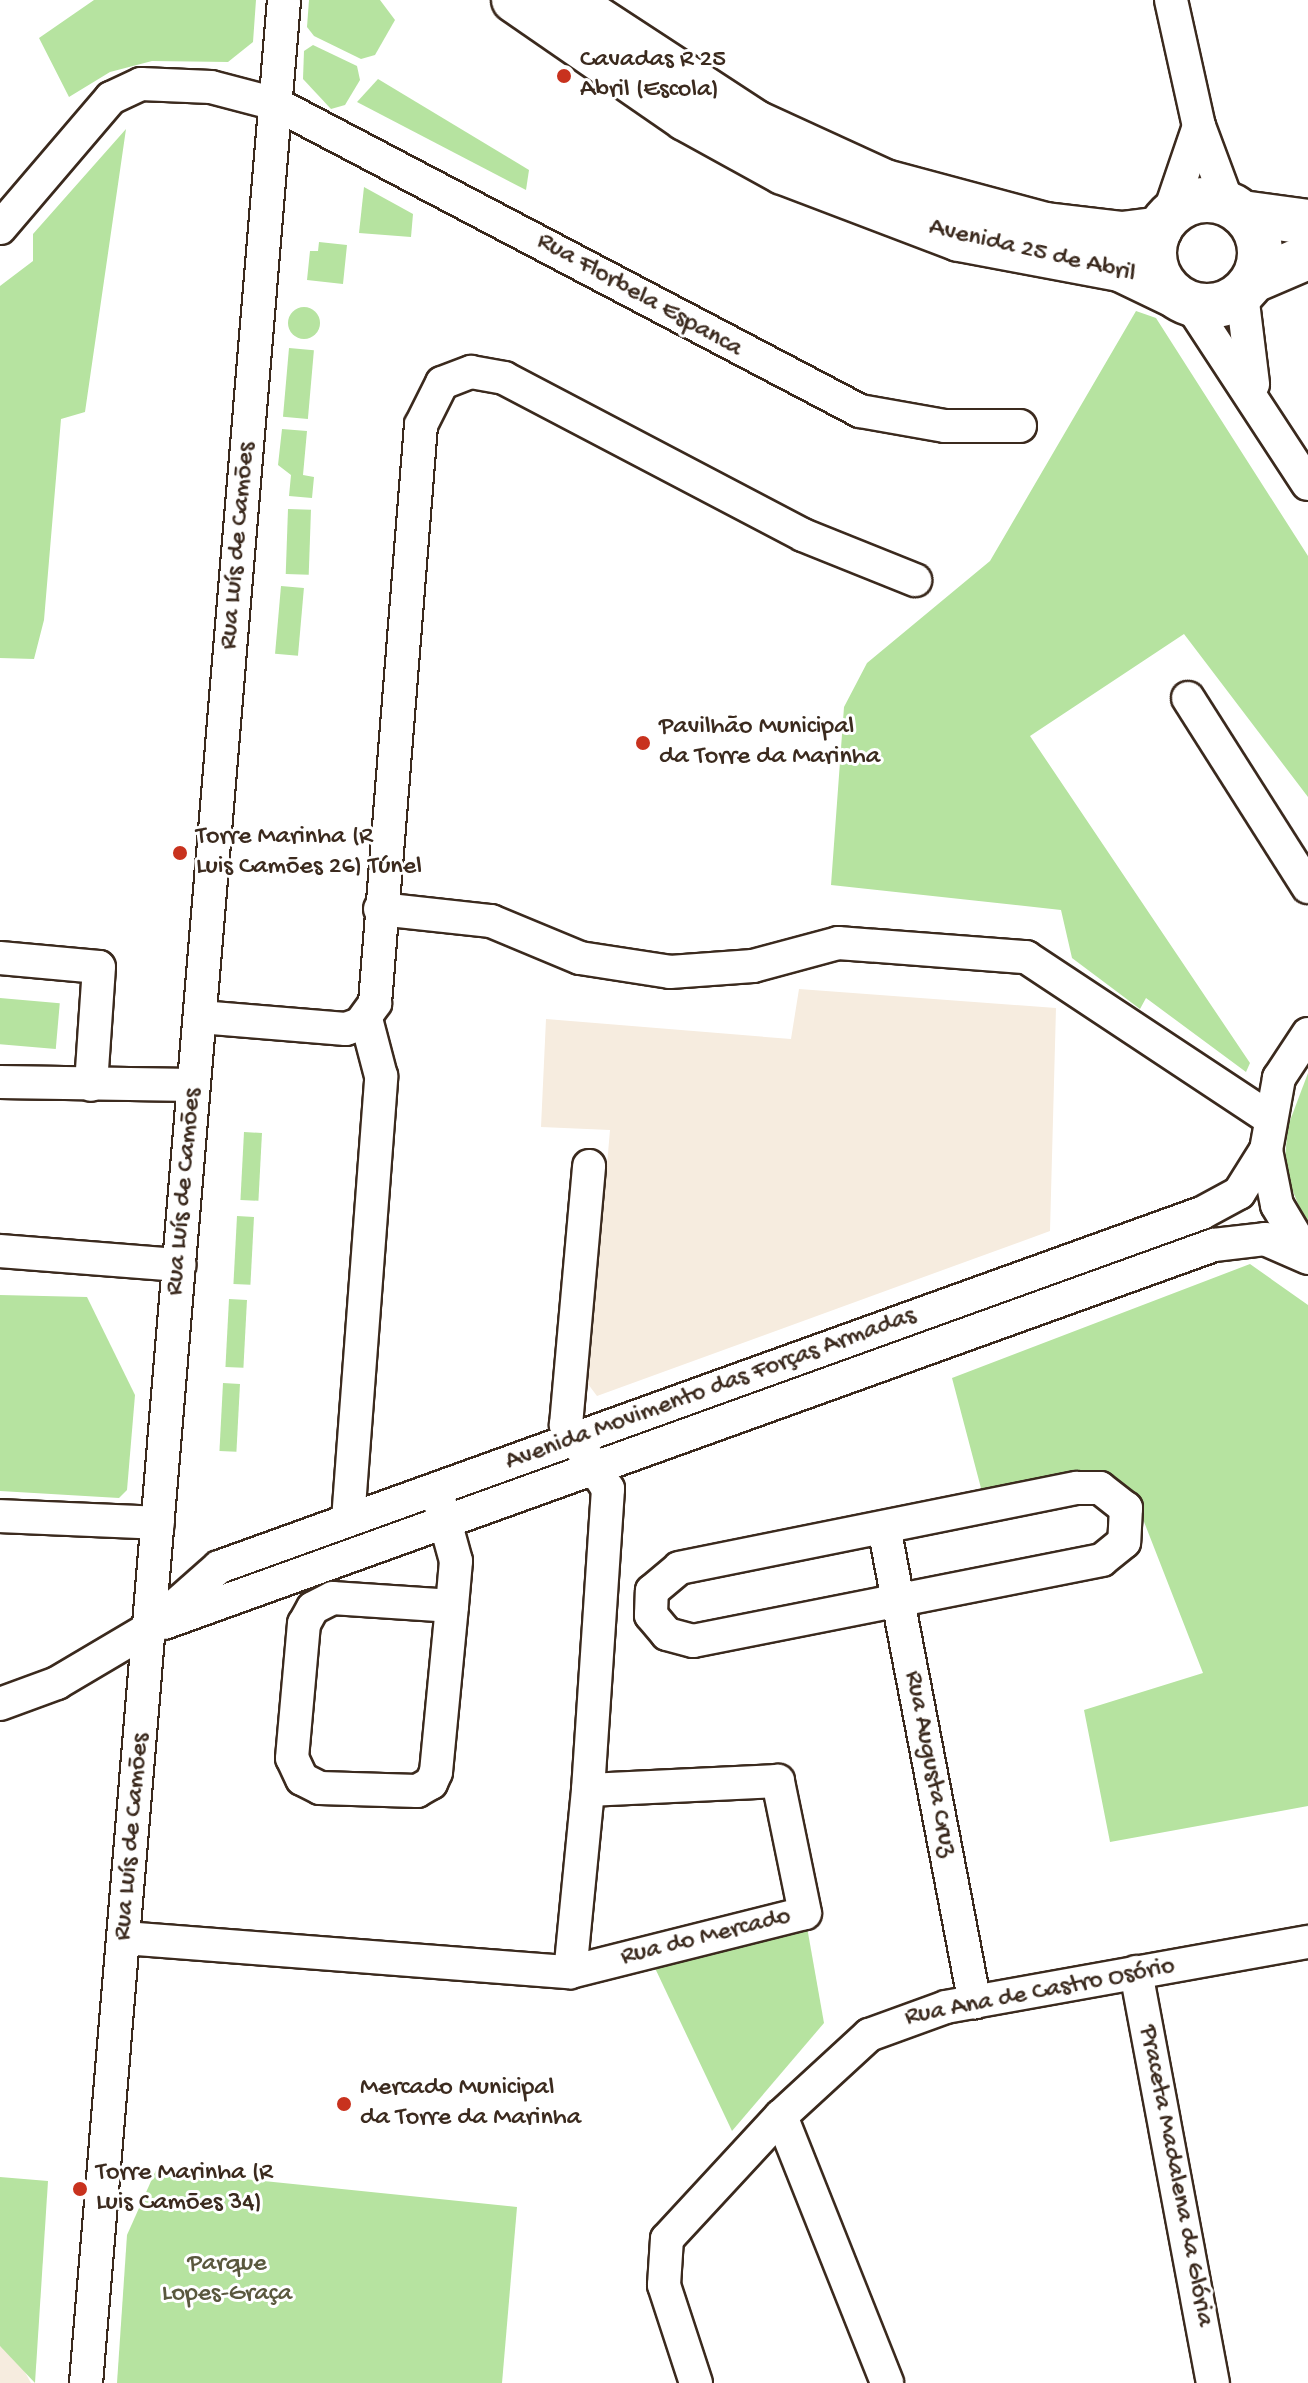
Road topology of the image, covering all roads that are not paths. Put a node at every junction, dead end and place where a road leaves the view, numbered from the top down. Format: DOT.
graph roads {
  1 [pos="284,0"];
  2 [pos="514,0"];
  3 [pos="568,0"];
  4 [pos="1171,0"];
  5 [pos="276,104"];
  6 [pos="1199,126"];
  7 [pos="1235,208"];
  8 [pos="1308,222"];
  9 [pos="1164,223"];
  10 [pos="0,228"];
  11 [pos="1308,257"];
  12 [pos="1248,287"];
  13 [pos="1182,300"];
  14 [pos="1258,402"];
  15 [pos="1020,426"];
  16 [pos="1308,484"];
  17 [pos="915,580"];
  18 [pos="1188,698"];
  19 [pos="1308,887"];
  20 [pos="380,909"];
  21 [pos="0,958"];
  22 [pos="200,1017"];
  23 [pos="366,1019"];
  24 [pos="1308,1034"];
  25 [pos="0,1082"];
  26 [pos="91,1085"];
  27 [pos="194,1085"];
  28 [pos="1269,1118"];
  29 [pos="1266,1150"];
  30 [pos="589,1166"];
  31 [pos="0,1251"];
  32 [pos="1308,1257"];
  33 [pos="179,1265"];
  34 [pos="1057,1265"];
  35 [pos="1069,1297"];
  36 [pos="575,1439"];
  37 [pos="595,1469"];
  38 [pos="435,1489"];
  39 [pos="0,1516"];
  40 [pos="348,1520"];
  41 [pos="447,1522"];
  42 [pos="158,1523"];
  43 [pos="884,1527"];
  44 [pos="898,1600"];
  45 [pos="452,1606"];
  46 [pos="150,1628"];
  47 [pos="0,1704"];
  48 [pos="588,1790"];
  49 [pos="124,1938"];
  50 [pos="1308,1942"];
  51 [pos="570,1972"];
  52 [pos="1136,1972"];
  53 [pos="975,2002"];
  54 [pos="781,2116"];
  55 [pos="1208,2382"];
  56 [pos="86,2383"];
  57 [pos="696,2383"];
  58 [pos="887,2383"];
  1 -- 5 [label="street, Rua Luís de Camões"];
  2 -- 13 [label="main road, Avenida 25 de Abril"];
  3 -- 9 [label="main road, Avenida 25 de Abril"];
  4 -- 6 [label="street"];
  5 -- 10 [label="street, Rua Florbela Espanca"];
  5 -- 15 [label="street, Rua Florbela Espanca"];
  5 -- 22 [label="street, Rua Luís de Camões"];
  6 -- 7 [label="street"];
  6 -- 9 [label="street"];
  7 -- 8 [label="main road"];
  7 -- 9 [label="main road"];
  7 -- 12 [label="main road"];
  9 -- 13 [label="main road"];
  11 -- 12 [label="main road"];
  12 -- 13 [label="main road"];
  12 -- 14 [label="street"];
  13 -- 14 [label="street"];
  14 -- 16 [label="street"];
  17 -- 20 [label="street"];
  18 -- 19 [label="street"];
  20 -- 23 [label="street"];
  20 -- 28 [label="street"];
  21 -- 26 [label="street"];
  22 -- 23 [label="street"];
  22 -- 27 [label="street, Rua Luís de Camões"];
  23 -- 40 [label="street"];
  24 -- 28 [label="street"];
  25 -- 26 [label="street"];
  26 -- 27 [label="street"];
  27 -- 33 [label="street, Rua Luís de Camões"];
  28 -- 29 [label="street"];
  29 -- 32 [label="street"];
  29 -- 34 [label="street, Avenida Movimento das Forças Armadas"];
  30 -- 36 [label="street"];
  31 -- 33 [label="street"];
  32 -- 35 [label="street, Avenida Movimento das Forças Armadas"];
  33 -- 42 [label="street, Rua Luís de Camões"];
  34 -- 35 [label="street"];
  34 -- 36 [label="street, Avenida Movimento das Forças Armadas"];
  35 -- 37 [label="street, Avenida Movimento das Forças Armadas"];
  36 -- 37 [label="street"];
  36 -- 38 [label="street, Avenida Movimento das Forças Armadas"];
  37 -- 41 [label="street, Avenida Movimento das Forças Armadas"];
  37 -- 48 [label="street"];
  38 -- 40 [label="street, Avenida Movimento das Forças Armadas"];
  38 -- 41 [label="street"];
  39 -- 42 [label="street"];
  40 -- 46 [label="street, Avenida Movimento das Forças Armadas"];
  41 -- 45 [label="street"];
  41 -- 46 [label="street, Avenida Movimento das Forças Armadas"];
  42 -- 46 [label="street, Rua Luís de Camões"];
  43 -- 44 [label="street, Rua Augusta Cruz"];
  43 -- 44 [label="street"];
  43 -- 44 [label="street"];
  44 -- 53 [label="street, Rua Augusta Cruz"];
  45 -- 45 [label="street"];
  46 -- 47 [label="street, Avenida Movimento das Forças Armadas"];
  46 -- 49 [label="street, Rua Luís de Camões"];
  48 -- 51 [label="street"];
  48 -- 51 [label="street, Rua do Mercado"];
  49 -- 51 [label="street, Rua do Mercado"];
  49 -- 56 [label="street, Rua Luís de Camões"];
  50 -- 52 [label="street, Rua Ana de Castro Osório"];
  52 -- 53 [label="street, Rua Ana de Castro Osório"];
  52 -- 55 [label="street, Praceta Madalena da Glória"];
  53 -- 54 [label="street, Rua Ana de Castro Osório"];
  54 -- 57 [label="street, Rua Ana de Castro Osório"];
  54 -- 58 [label="street"];
}
